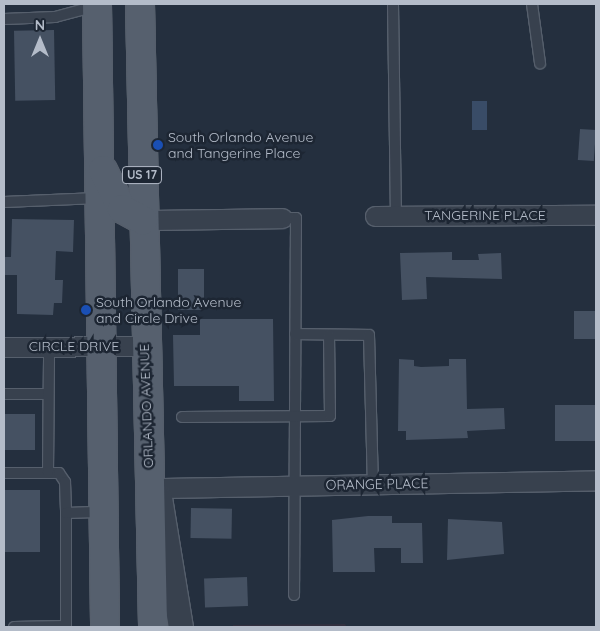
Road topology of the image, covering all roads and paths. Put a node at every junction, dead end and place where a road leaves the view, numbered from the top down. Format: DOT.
graph roads {
  1 [pos="140,4"];
  2 [pos="393,4"];
  3 [pos="532,4"];
  4 [pos="97,5"];
  5 [pos="4,19"];
  6 [pos="540,63"];
  7 [pos="98,157"];
  8 [pos="99,198"];
  9 [pos="4,202"];
  10 [pos="596,215"];
  11 [pos="375,216"];
  12 [pos="396,216"];
  13 [pos="282,218"];
  14 [pos="143,220"];
  15 [pos="295,334"];
  16 [pos="329,334"];
  17 [pos="100,346"];
  18 [pos="145,346"];
  19 [pos="4,347"];
  20 [pos="49,347"];
  21 [pos="4,394"];
  22 [pos="48,394"];
  23 [pos="296,416"];
  24 [pos="182,417"];
  25 [pos="147,425"];
  26 [pos="4,473"];
  27 [pos="48,473"];
  28 [pos="596,480"];
  29 [pos="373,484"];
  30 [pos="297,485"];
  31 [pos="158,488"];
  32 [pos="102,512"];
  33 [pos="66,513"];
  34 [pos="103,567"];
  35 [pos="294,595"];
  36 [pos="14,627"];
  37 [pos="105,627"];
  38 [pos="118,627"];
  39 [pos="153,627"];
  40 [pos="181,627"];
  1 -- 14 [label="main road, ORLANDO AVENUE / US 17"];
  2 -- 12 [label="lane"];
  3 -- 6 [label="lane"];
  4 -- 5 [label="lane"];
  4 -- 7 [label="main road"];
  7 -- 8 [label="main road"];
  7 -- 14 [label="main road"];
  8 -- 9 [label="lane"];
  8 -- 17 [label="main road"];
  10 -- 12 [label="street, TANGERINE PLACE"];
  11 -- 12 [label="street, TANGERINE PLACE"];
  13 -- 14 [label="street"];
  13 -- 15 [label="lane"];
  14 -- 18 [label="main road, ORLANDO AVENUE / US 17"];
  15 -- 16 [label="lane"];
  15 -- 23 [label="lane"];
  16 -- 23 [label="lane"];
  16 -- 29 [label="lane"];
  17 -- 18 [label="street, CIRCLE DRIVE"];
  17 -- 20 [label="street, CIRCLE DRIVE"];
  17 -- 32 [label="main road"];
  18 -- 25 [label="main road, ORLANDO AVENUE / US 17"];
  19 -- 20 [label="street, CIRCLE DRIVE"];
  20 -- 22 [label="lane"];
  21 -- 22 [label="lane"];
  22 -- 27 [label="lane"];
  23 -- 24 [label="lane"];
  23 -- 30 [label="lane"];
  25 -- 31 [label="street"];
  25 -- 39 [label="main road, ORLANDO AVENUE / US 17"];
  26 -- 27 [label="lane"];
  27 -- 33 [label="lane"];
  28 -- 29 [label="street, ORANGE PLACE"];
  29 -- 30 [label="street, ORANGE PLACE"];
  30 -- 31 [label="street, ORANGE PLACE"];
  30 -- 35 [label="lane"];
  31 -- 40 [label="street"];
  32 -- 33 [label="lane"];
  32 -- 34 [label="main road"];
  33 -- 36 [label="lane"];
  34 -- 37 [label="main road"];
  34 -- 38 [label="main road"];
}
